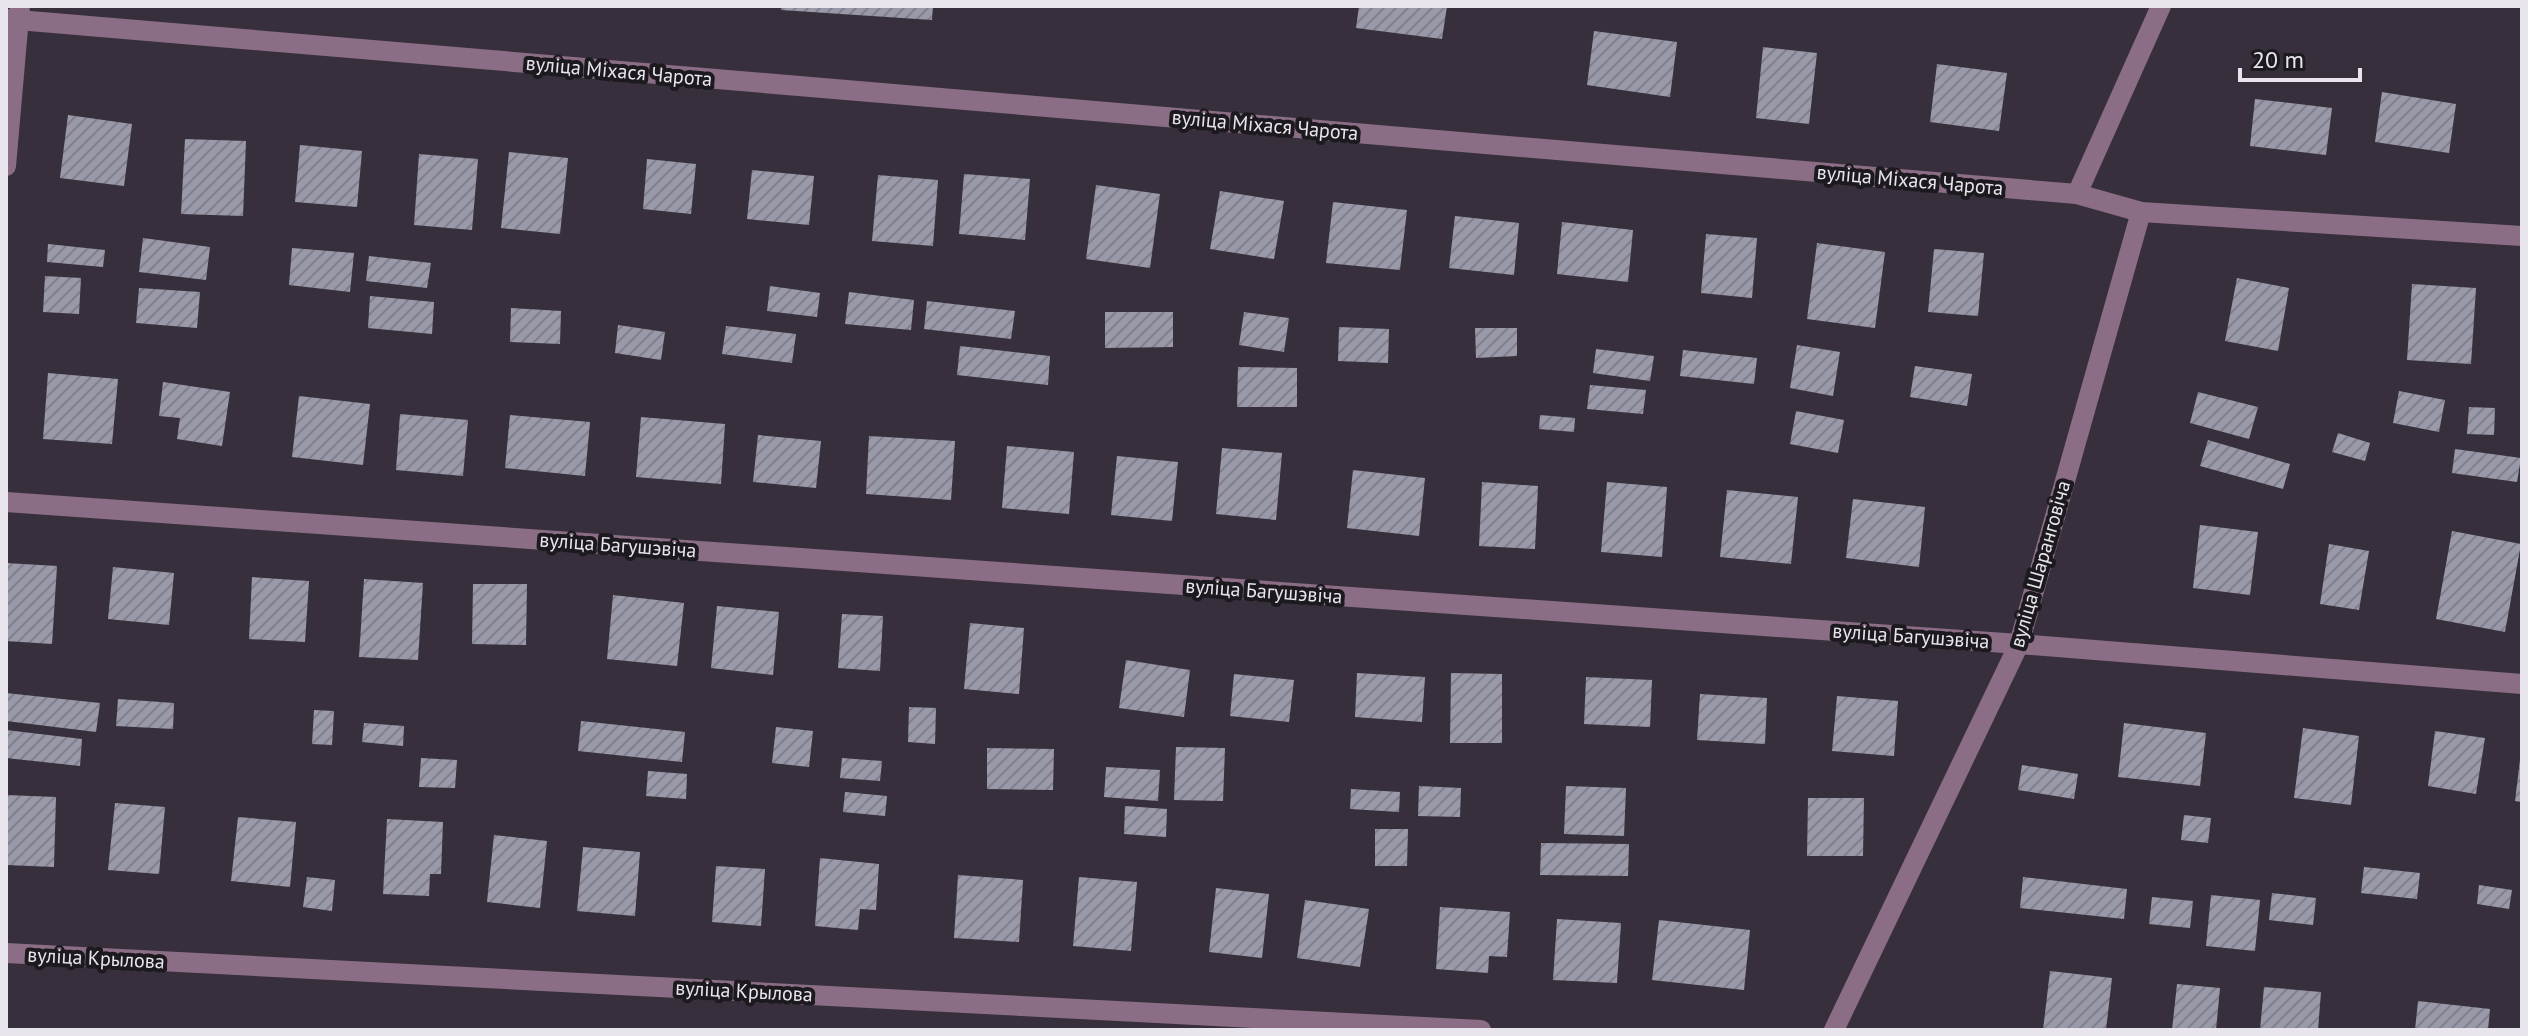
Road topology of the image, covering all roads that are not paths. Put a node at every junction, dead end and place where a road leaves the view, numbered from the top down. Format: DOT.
graph roads {
  1 [pos="2161,6"];
  2 [pos="15,15"];
  3 [pos="6,166"];
  4 [pos="2077,194"];
  5 [pos="2141,212"];
  6 [pos="2522,236"];
  7 [pos="6,502"];
  8 [pos="2019,644"];
  9 [pos="2522,684"];
  10 [pos="6,953"];
  11 [pos="1481,1030"];
  12 [pos="1834,1030"];
  1 -- 4 [label="street"];
  2 -- 3 [label="street"];
  2 -- 4 [label="street, вуліца Міхася Чарота"];
  4 -- 5 [label="street, вуліца Міхася Чарота"];
  5 -- 6 [label="street, вуліца Міхася Чарота"];
  5 -- 8 [label="street, вуліца Шаранговіча"];
  7 -- 8 [label="street, вуліца Багушэвіча"];
  8 -- 9 [label="street, вуліца Багушэвіча"];
  8 -- 12 [label="street, вуліца Шаранговіча"];
  10 -- 11 [label="street, вуліца Крылова"];
}
